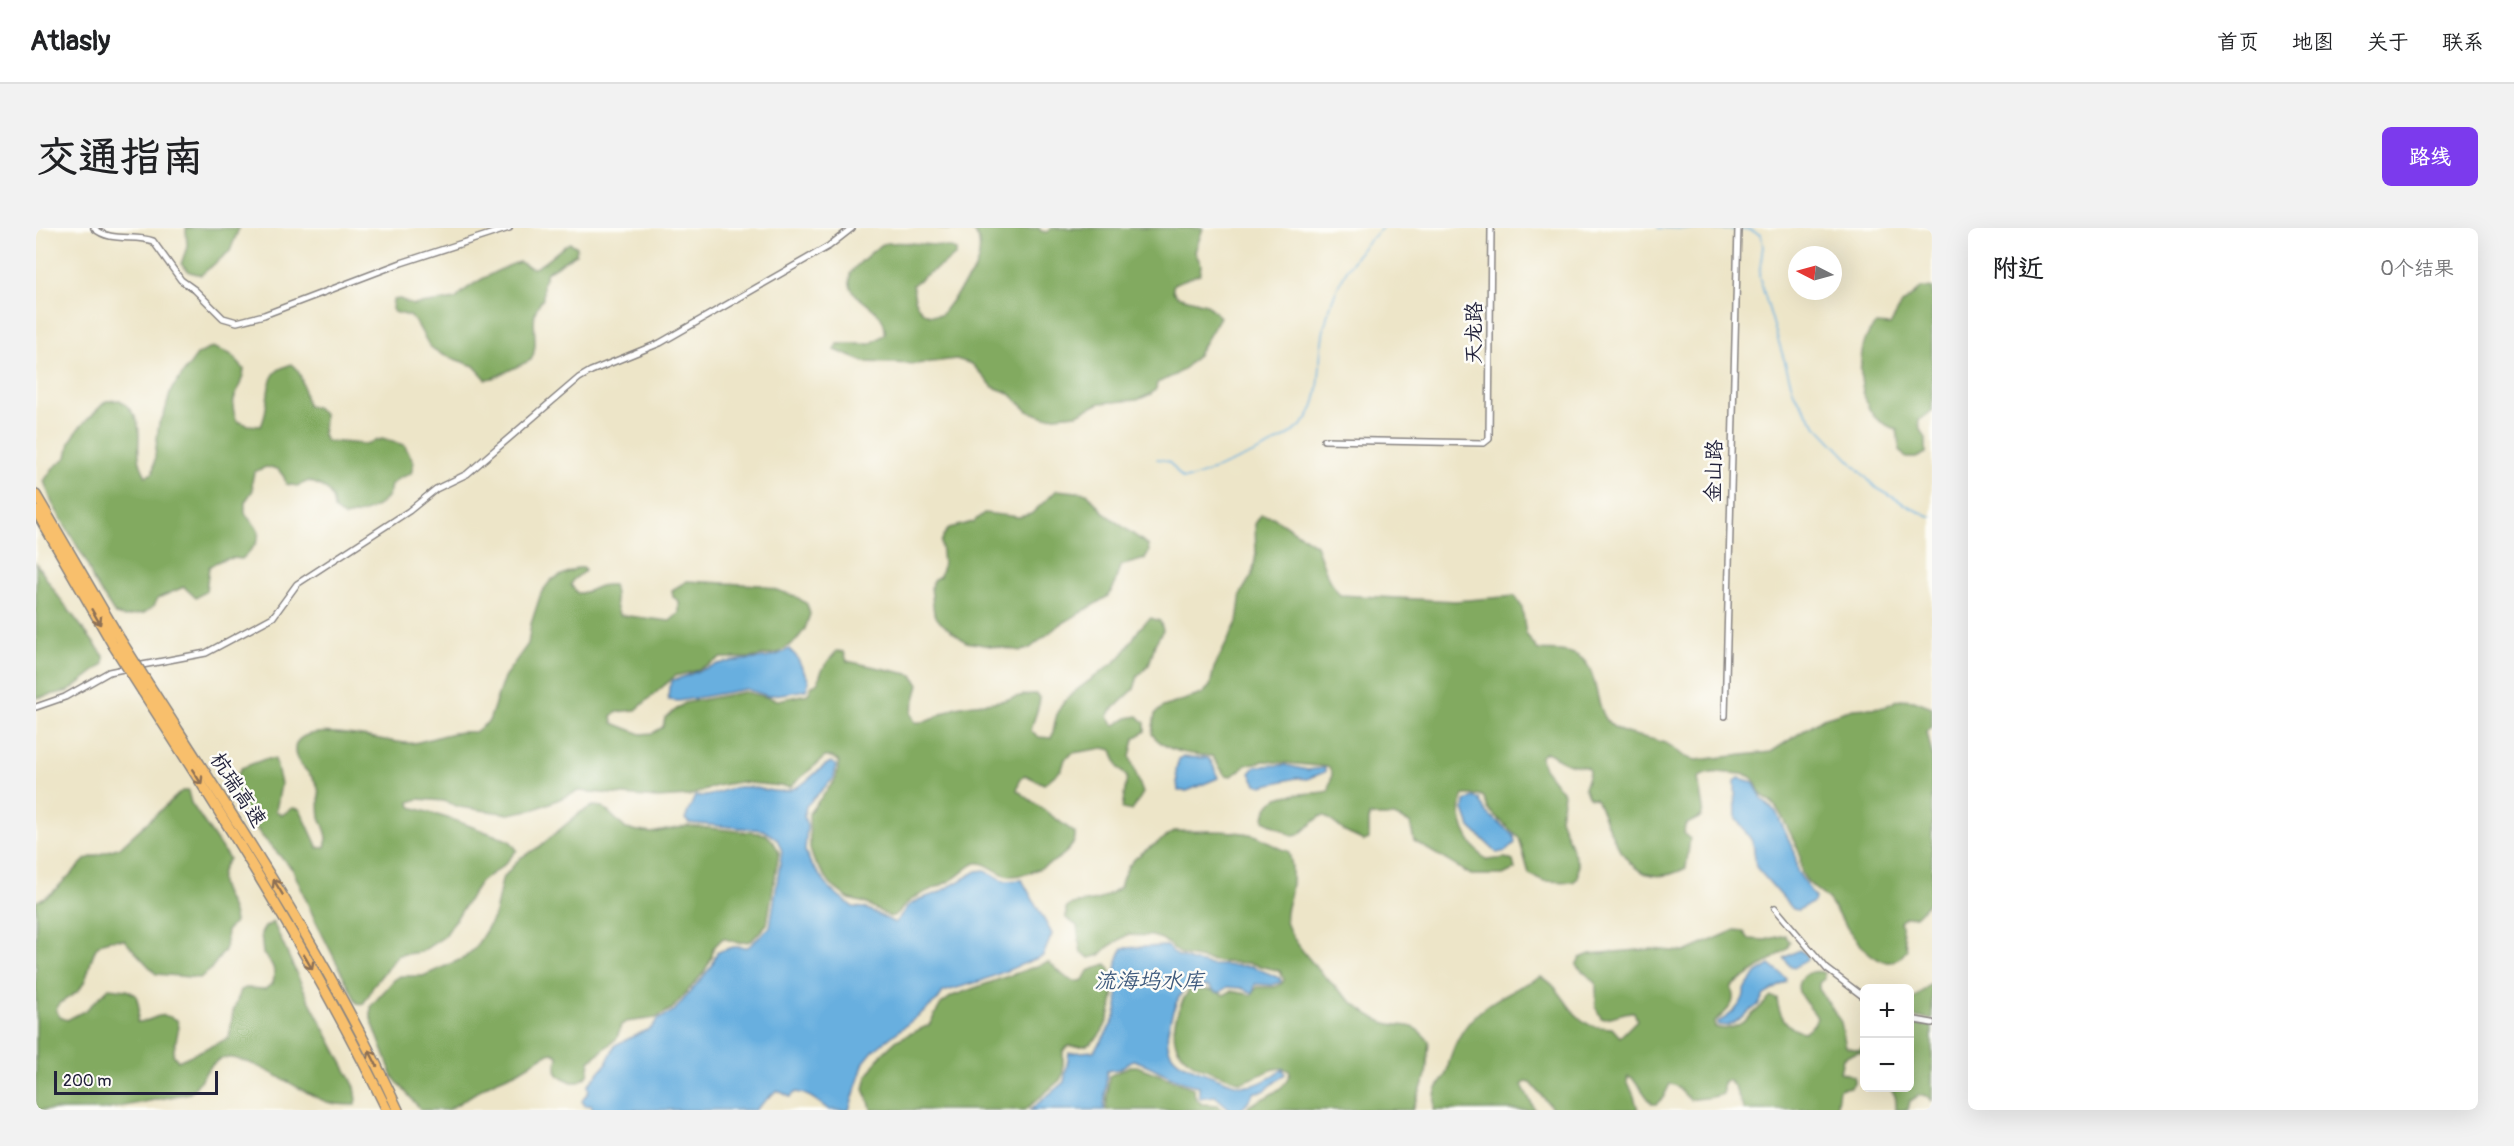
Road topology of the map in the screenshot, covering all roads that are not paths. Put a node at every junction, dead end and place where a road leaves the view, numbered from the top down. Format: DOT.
graph roads {
  1 [pos="94,228"];
  2 [pos="509,228"];
  3 [pos="852,228"];
  4 [pos="1491,228"];
  5 [pos="1738,231"];
  6 [pos="1324,440"];
  7 [pos="36,495"];
  8 [pos="36,512"];
  9 [pos="116,642"];
  10 [pos="146,689"];
  11 [pos="36,707"];
  12 [pos="1725,716"];
  13 [pos="1775,908"];
  14 [pos="1860,994"];
  15 [pos="1914,1021"];
  16 [pos="1932,1023"];
  17 [pos="387,1110"];
  18 [pos="398,1110"];
  1 -- 2 [label="street"];
  3 -- 11 [label="street"];
  4 -- 6 [label="street, 天龙路"];
  5 -- 12 [label="street, 金山路"];
  7 -- 9 [label="highway, 杭瑞高速"];
  8 -- 9 [label="highway, 杭瑞高速, one-way"];
  9 -- 10 [label="highway, 杭瑞高速, bridge"];
  10 -- 17 [label="highway, 杭瑞高速, one-way"];
  18 -- 10 [label="highway, 杭瑞高速, one-way"];
  13 -- 14 [label="street"];
  15 -- 16 [label="street"];
}
